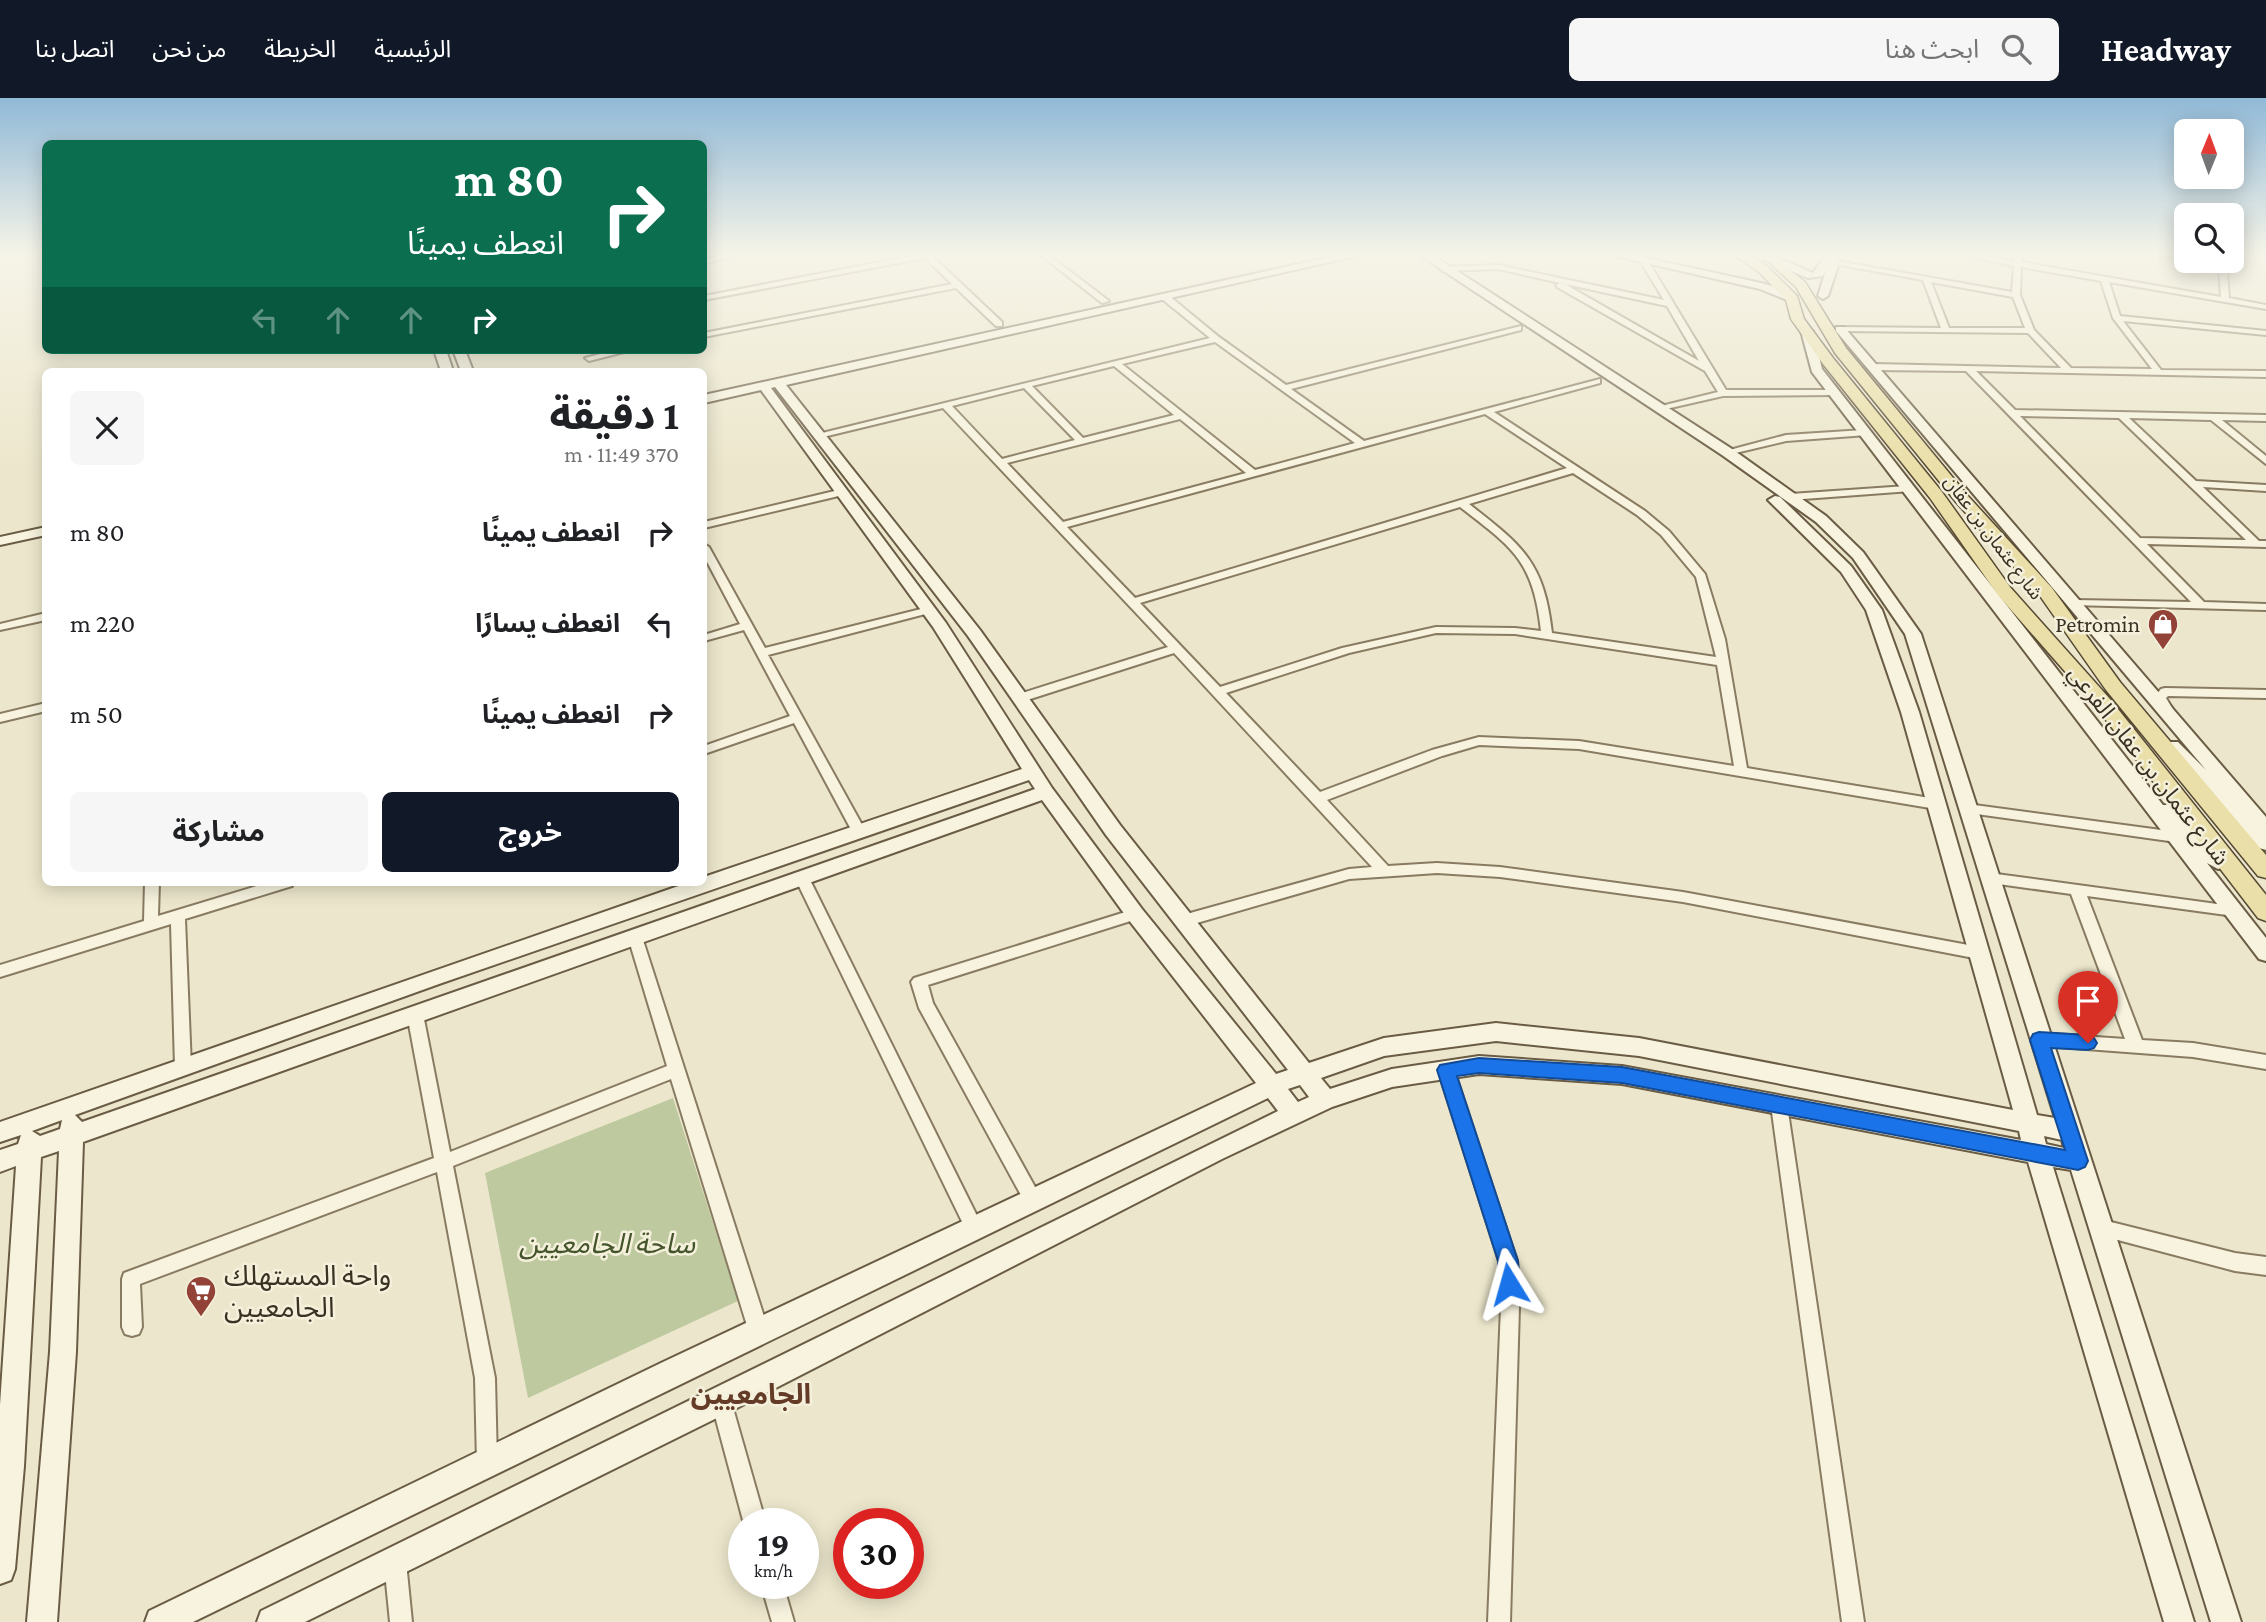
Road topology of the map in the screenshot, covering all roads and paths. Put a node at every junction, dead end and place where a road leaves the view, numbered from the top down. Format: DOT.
graph roads {
  1 [pos="744,327"];
  2 [pos="985,327"];
  3 [pos="1029,327"];
  4 [pos="1202,327"];
  5 [pos="1534,327"];
  6 [pos="1635,327"];
  7 [pos="1683,327"];
  8 [pos="1804,327"];
  9 [pos="1825,327"];
  10 [pos="2028,327"];
  11 [pos="2124,327"];
  12 [pos="2202,327"];
  13 [pos="1518,328"];
  14 [pos="1945,328"];
  15 [pos="1840,329"];
  16 [pos="1807,331"];
  17 [pos="2030,331"];
  18 [pos="707,334"];
  19 [pos="2266,334"];
  20 [pos="1216,339"];
  21 [pos="1116,364"];
  22 [pos="1874,367"];
  23 [pos="1967,367"];
  24 [pos="1708,369"];
  25 [pos="2068,370"];
  26 [pos="2158,372"];
  27 [pos="2261,374"];
  28 [pos="1597,381"];
  29 [pos="2266,381"];
  30 [pos="771,384"];
  31 [pos="1027,386"];
  32 [pos="707,387"];
  33 [pos="1286,388"];
  34 [pos="1872,388"];
  35 [pos="1723,393"];
  36 [pos="1833,393"];
  37 [pos="707,398"];
  38 [pos="946,405"];
  39 [pos="1660,409"];
  40 [pos="1487,411"];
  41 [pos="2012,413"];
  42 [pos="2121,415"];
  43 [pos="1181,416"];
  44 [pos="2213,417"];
  45 [pos="2266,418"];
  46 [pos="1864,433"];
  47 [pos="820,435"];
  48 [pos="1081,441"];
  49 [pos="1363,445"];
  50 [pos="1727,452"];
  51 [pos="2266,461"];
  52 [pos="1000,462"];
  53 [pos="1575,469"];
  54 [pos="1254,474"];
  55 [pos="2193,484"];
  56 [pos="2266,488"];
  57 [pos="1907,489"];
  58 [pos="843,492"];
  59 [pos="1936,495"];
  60 [pos="1790,497"];
  61 [pos="1962,499"];
  62 [pos="1461,503"];
  63 [pos="707,524"];
  64 [pos="1060,526"];
  65 [pos="42,532"];
  66 [pos="0,541"];
  67 [pos="42,541"];
  68 [pos="2137,541"];
  69 [pos="2261,544"];
  70 [pos="0,550"];
  71 [pos="707,553"];
  72 [pos="1132,602"];
  73 [pos="2075,603"];
  74 [pos="2200,605"];
  75 [pos="2266,607"];
  76 [pos="929,610"];
  77 [pos="42,617"];
  78 [pos="747,626"];
  79 [pos="0,627"];
  80 [pos="1547,636"];
  81 [pos="707,637"];
  82 [pos="1176,648"];
  83 [pos="761,653"];
  84 [pos="1723,662"];
  85 [pos="2113,686"];
  86 [pos="1217,692"];
  87 [pos="2266,694"];
  88 [pos="1020,698"];
  89 [pos="2072,703"];
  90 [pos="2103,703"];
  91 [pos="42,708"];
  92 [pos="0,718"];
  93 [pos="797,718"];
  94 [pos="2172,718"];
  95 [pos="707,749"];
  96 [pos="1033,772"];
  97 [pos="1741,772"];
  98 [pos="1046,792"];
  99 [pos="1318,798"];
  100 [pos="1936,804"];
  101 [pos="1967,809"];
  102 [pos="2266,829"];
  103 [pos="859,832"];
  104 [pos="2176,837"];
  105 [pos="2266,843"];
  106 [pos="2266,870"];
  107 [pos="1384,871"];
  108 [pos="802,878"];
  109 [pos="1989,878"];
  110 [pos="707,884"];
  111 [pos="152,886"];
  112 [pos="274,886"];
  113 [pos="701,886"];
  114 [pos="2077,890"];
  115 [pos="2234,911"];
  116 [pos="2266,913"];
  117 [pos="1135,914"];
  118 [pos="178,916"];
  119 [pos="1183,922"];
  120 [pos="151,925"];
  121 [pos="635,937"];
  122 [pos="1979,953"];
  123 [pos="2266,953"];
  124 [pos="0,971"];
  125 [pos="415,1014"];
  126 [pos="2039,1040"];
  127 [pos="2136,1046"];
  128 [pos="2266,1062"];
  129 [pos="183,1067"];
  130 [pos="677,1070"];
  131 [pos="1446,1070"];
  132 [pos="1305,1073"];
  133 [pos="1273,1085"];
  134 [pos="1325,1100"];
  135 [pos="1779,1105"];
  136 [pos="70,1107"];
  137 [pos="1294,1114"];
  138 [pos="30,1122"];
  139 [pos="2029,1123"];
  140 [pos="2068,1131"];
  141 [pos="0,1132"];
  142 [pos="72,1135"];
  143 [pos="31,1150"];
  144 [pos="2037,1154"];
  145 [pos="0,1161"];
  146 [pos="2078,1161"];
  147 [pos="444,1162"];
  148 [pos="1034,1202"];
  149 [pos="2099,1227"];
  150 [pos="975,1230"];
  151 [pos="2266,1266"];
  152 [pos="132,1327"];
  153 [pos="759,1332"];
  154 [pos="721,1401"];
  155 [pos="487,1463"];
  156 [pos="751,1508"];
  157 [pos="395,1562"];
  158 [pos="0,1569"];
  159 [pos="776,1599"];
  160 [pos="42,1622"];
  161 [pos="160,1622"];
  162 [pos="272,1622"];
  163 [pos="401,1622"];
  164 [pos="783,1622"];
  165 [pos="1499,1622"];
  166 [pos="1853,1622"];
  167 [pos="2179,1622"];
  168 [pos="2226,1622"];
  1 -- 18 [label="street"];
  2 -- 32 [label="street"];
  3 -- 30 [label="street"];
  4 -- 20 [label="street"];
  5 -- 39 [label="street"];
  6 -- 24 [label="street"];
  7 -- 24 [label="street"];
  8 -- 16 [label="main road, شارع عثمان بن عفان"];
  9 -- 34 [label="main road, شارع عثمان بن عفان"];
  10 -- 17 [label="street"];
  11 -- 26 [label="street"];
  12 -- 19 [label="street"];
  13 -- 28 [label="street"];
  13 -- 33 [label="street"];
  14 -- 15 [label="street"];
  14 -- 17 [label="street"];
  15 -- 22 [label="street, شارع عثمان بن عفان الفرعي"];
  15 -- 34 [label="main road"];
  16 -- 36 [label="street, شارع عثمان بن عفان الفرعي"];
  16 -- 59 [label="main road, شارع عثمان بن عفان"];
  17 -- 25 [label="street"];
  20 -- 21 [label="street"];
  20 -- 33 [label="street"];
  21 -- 31 [label="street"];
  21 -- 43 [label="street"];
  22 -- 23 [label="street"];
  22 -- 73 [label="street, شارع عثمان بن عفان الفرعي"];
  23 -- 25 [label="street"];
  23 -- 41 [label="street"];
  24 -- 35 [label="street"];
  25 -- 26 [label="street"];
  26 -- 27 [label="street"];
  27 -- 29 [label="street"];
  28 -- 40 [label="street"];
  28 -- 100 [label="street"];
  30 -- 37 [label="street"];
  30 -- 47 [label="street"];
  30 -- 58 [label="street"];
  31 -- 38 [label="street"];
  31 -- 48 [label="street"];
  33 -- 49 [label="street"];
  34 -- 61 [label="main road, شارع عثمان بن عفان"];
  35 -- 36 [label="street"];
  35 -- 39 [label="street"];
  36 -- 46 [label="street, شارع عثمان بن عفان الفرعي"];
  38 -- 47 [label="street"];
  38 -- 52 [label="street"];
  39 -- 50 [label="street"];
  40 -- 49 [label="street"];
  40 -- 53 [label="street"];
  41 -- 42 [label="street"];
  41 -- 68 [label="street"];
  42 -- 44 [label="street"];
  42 -- 55 [label="street"];
  43 -- 48 [label="street"];
  43 -- 54 [label="street"];
  44 -- 45 [label="street"];
  44 -- 51 [label="street"];
  46 -- 50 [label="street"];
  46 -- 57 [label="street, شارع عثمان بن عفان الفرعي"];
  47 -- 88 [label="street"];
  48 -- 52 [label="street"];
  49 -- 54 [label="street"];
  50 -- 60 [label="street"];
  52 -- 64 [label="street"];
  53 -- 62 [label="street"];
  53 -- 84 [label="street"];
  54 -- 64 [label="street"];
  55 -- 56 [label="street"];
  55 -- 69 [label="street"];
  57 -- 60 [label="street"];
  57 -- 89 [label="street, شارع عثمان بن عفان الفرعي"];
  58 -- 63 [label="street"];
  58 -- 76 [label="street"];
  59 -- 61 [label="main road"];
  59 -- 90 [label="main road, شارع عثمان بن عفان"];
  60 -- 101 [label="street"];
  61 -- 85 [label="main road, شارع عثمان بن عفان"];
  62 -- 72 [label="street"];
  62 -- 80 [label="street"];
  64 -- 72 [label="street"];
  65 -- 66 [label="street"];
  67 -- 70 [label="street"];
  68 -- 69 [label="street"];
  68 -- 74 [label="street"];
  71 -- 78 [label="street"];
  72 -- 82 [label="street"];
  73 -- 74 [label="street"];
  73 -- 94 [label="street, شارع عثمان بن عفان الفرعي"];
  74 -- 75 [label="street"];
  76 -- 83 [label="street"];
  76 -- 96 [label="street"];
  77 -- 79 [label="street"];
  78 -- 81 [label="street"];
  78 -- 83 [label="street"];
  80 -- 84 [label="street"];
  80 -- 86 [label="street"];
  82 -- 86 [label="street"];
  82 -- 88 [label="street"];
  83 -- 93 [label="street"];
  84 -- 97 [label="street"];
  85 -- 90 [label="main road"];
  85 -- 105 [label="street"];
  85 -- 106 [label="main road, شارع عثمان بن عفان"];
  86 -- 99 [label="street"];
  87 -- 94 [label="street"];
  88 -- 119 [label="street"];
  89 -- 104 [label="street, شارع عثمان بن عفان الفرعي"];
  89 -- 116 [label="street"];
  90 -- 116 [label="main road, شارع عثمان بن عفان"];
  91 -- 92 [label="street"];
  93 -- 95 [label="street"];
  93 -- 103 [label="street"];
  94 -- 102 [label="street, شارع عثمان بن عفان الفرعي"];
  96 -- 98 [label="street"];
  96 -- 103 [label="street"];
  97 -- 99 [label="street"];
  97 -- 100 [label="street"];
  98 -- 108 [label="street"];
  98 -- 117 [label="street"];
  99 -- 107 [label="street"];
  100 -- 122 [label="street"];
  101 -- 104 [label="street"];
  101 -- 109 [label="street"];
  103 -- 110 [label="street"];
  104 -- 115 [label="street, شارع عثمان بن عفان الفرعي"];
  107 -- 119 [label="street"];
  107 -- 122 [label="street"];
  108 -- 121 [label="street"];
  108 -- 150 [label="street"];
  109 -- 114 [label="street"];
  109 -- 126 [label="street"];
  111 -- 120 [label="street"];
  112 -- 118 [label="street"];
  113 -- 129 [label="street"];
  114 -- 115 [label="street"];
  114 -- 127 [label="street"];
  115 -- 123 [label="street, شارع عثمان بن عفان الفرعي"];
  117 -- 133 [label="street"];
  117 -- 148 [label="street"];
  118 -- 120 [label="street"];
  118 -- 129 [label="street"];
  119 -- 132 [label="street"];
  120 -- 124 [label="street"];
  121 -- 125 [label="street"];
  121 -- 130 [label="street"];
  122 -- 139 [label="street"];
  125 -- 142 [label="street"];
  125 -- 147 [label="street"];
  126 -- 127 [label="street"];
  126 -- 140 [label="street"];
  127 -- 128 [label="street"];
  129 -- 136 [label="street"];
  130 -- 147 [label="street"];
  130 -- 153 [label="street"];
  131 -- 134 [label="street"];
  131 -- 135 [label="street"];
  131 -- 165 [label="street"];
  132 -- 133 [label="street"];
  132 -- 134 [label="street"];
  132 -- 139 [label="street"];
  133 -- 137 [label="street"];
  133 -- 148 [label="street"];
  134 -- 137 [label="street"];
  135 -- 144 [label="street"];
  135 -- 166 [label="street"];
  136 -- 138 [label="street"];
  136 -- 142 [label="street"];
  137 -- 154 [label="street"];
  138 -- 141 [label="street"];
  138 -- 143 [label="street"];
  139 -- 140 [label="street"];
  139 -- 144 [label="street"];
  140 -- 146 [label="street"];
  142 -- 143 [label="street"];
  142 -- 160 [label="street"];
  143 -- 145 [label="street"];
  143 -- 158 [label="street"];
  144 -- 146 [label="street"];
  144 -- 167 [label="street"];
  146 -- 149 [label="street"];
  147 -- 152 [label="street"];
  147 -- 155 [label="street"];
  148 -- 150 [label="street"];
  149 -- 151 [label="street"];
  149 -- 168 [label="street"];
  150 -- 153 [label="street"];
  153 -- 155 [label="street"];
  154 -- 156 [label="street"];
  154 -- 157 [label="street"];
  155 -- 161 [label="street"];
  157 -- 162 [label="street"];
  157 -- 163 [label="street"];
  159 -- 164 [label="street"];
}
